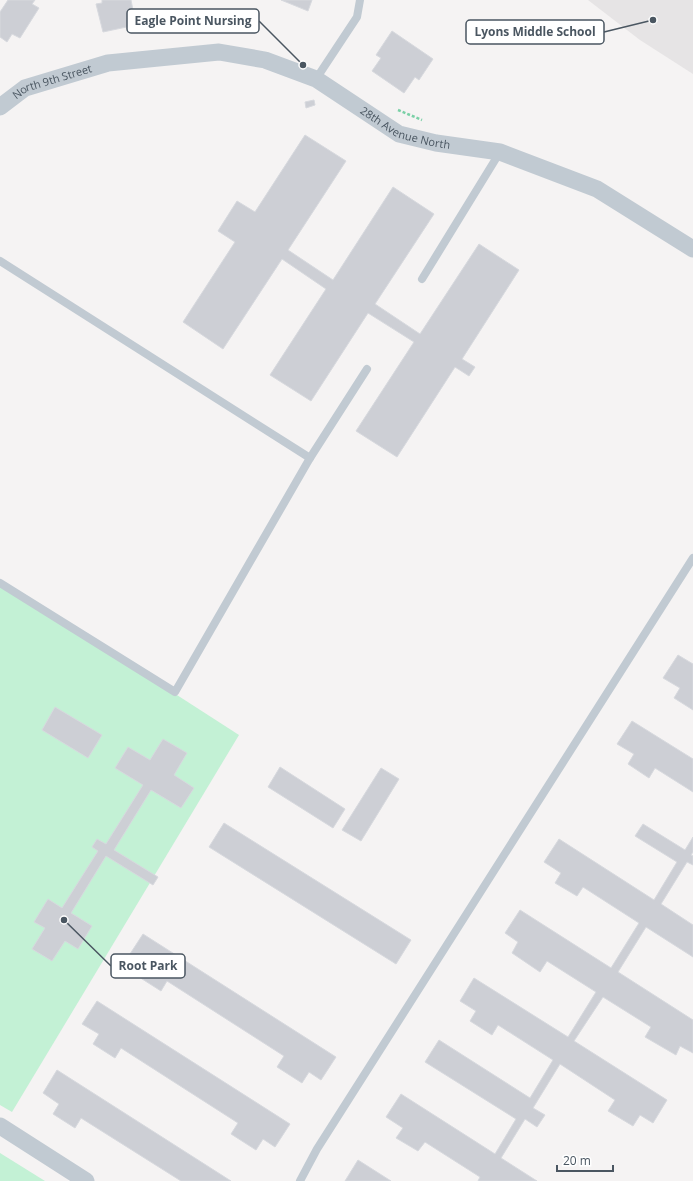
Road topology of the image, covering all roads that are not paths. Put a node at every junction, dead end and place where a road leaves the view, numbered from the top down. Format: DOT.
graph roads {
  1 [pos="360,0"];
  2 [pos="108,63"];
  3 [pos="316,79"];
  4 [pos="0,107"];
  5 [pos="500,152"];
  6 [pos="693,249"];
  7 [pos="0,261"];
  8 [pos="422,279"];
  9 [pos="367,369"];
  10 [pos="310,458"];
  11 [pos="693,558"];
  12 [pos="0,583"];
  13 [pos="0,1126"];
  14 [pos="86,1181"];
  15 [pos="300,1181"];
  1 -- 3 [label="lane"];
  2 -- 3 [label="street, 28th Avenue North"];
  2 -- 4 [label="street, North 9th Street"];
  3 -- 5 [label="street, 28th Avenue North"];
  5 -- 6 [label="street, 28th Avenue North"];
  5 -- 8 [label="lane"];
  7 -- 10 [label="lane"];
  9 -- 10 [label="lane"];
  10 -- 12 [label="lane"];
  11 -- 15 [label="lane"];
  13 -- 14 [label="street"];
}
